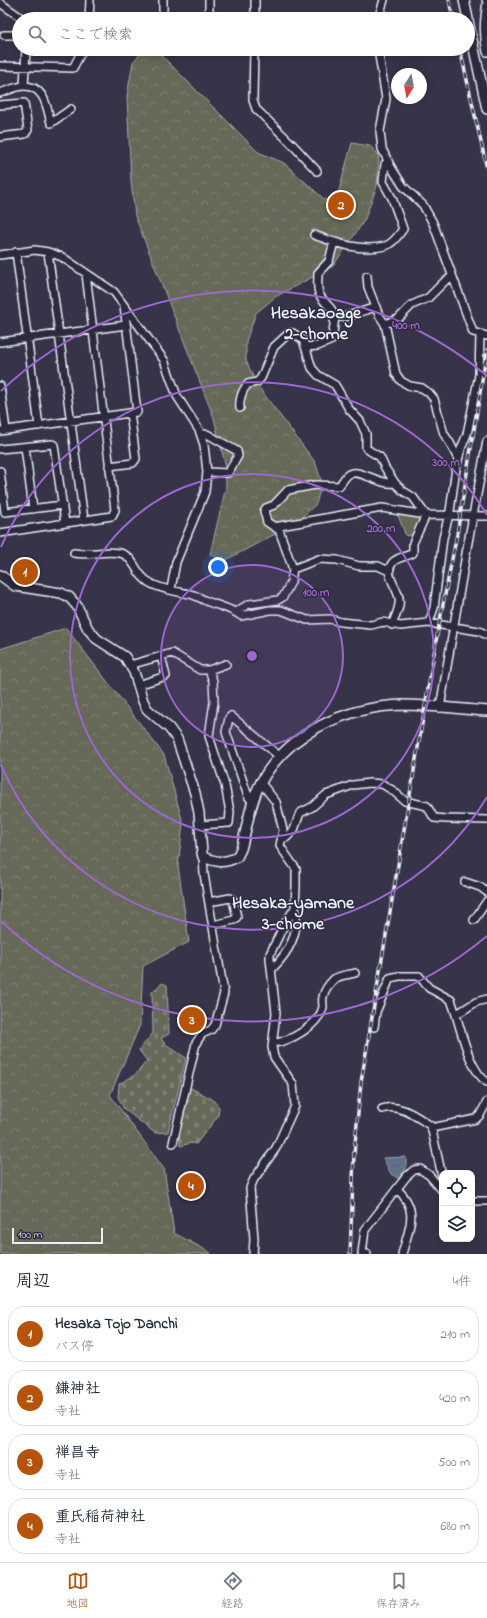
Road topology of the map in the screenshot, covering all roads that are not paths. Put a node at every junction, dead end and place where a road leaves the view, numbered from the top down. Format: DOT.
graph roads {
  1 [pos="90,0"];
  2 [pos="163,0"];
  3 [pos="209,0"];
  4 [pos="255,0"];
  5 [pos="384,0"];
  6 [pos="464,0"];
  7 [pos="487,1"];
  8 [pos="0,2"];
  9 [pos="163,10"];
  10 [pos="14,12"];
  11 [pos="89,12"];
  12 [pos="209,12"];
  13 [pos="255,12"];
  14 [pos="380,12"];
  15 [pos="466,12"];
  16 [pos="485,22"];
  17 [pos="4,35"];
  18 [pos="12,35"];
  19 [pos="487,52"];
  20 [pos="475,53"];
  21 [pos="26,56"];
  22 [pos="79,56"];
  23 [pos="254,56"];
  24 [pos="379,56"];
  25 [pos="0,66"];
  26 [pos="25,67"];
  27 [pos="24,86"];
  28 [pos="0,93"];
  29 [pos="0,105"];
  30 [pos="71,109"];
  31 [pos="487,109"];
  32 [pos="0,137"];
  33 [pos="388,161"];
  34 [pos="318,171"];
  35 [pos="314,235"];
  36 [pos="334,242"];
  37 [pos="16,252"];
  38 [pos="48,252"];
  39 [pos="0,255"];
  40 [pos="86,274"];
  41 [pos="367,276"];
  42 [pos="452,277"];
  43 [pos="124,304"];
  44 [pos="376,307"];
  45 [pos="335,317"];
  46 [pos="385,324"];
  47 [pos="126,325"];
  48 [pos="93,330"];
  49 [pos="60,334"];
  50 [pos="484,335"];
  51 [pos="27,338"];
  52 [pos="0,342"];
  53 [pos="305,347"];
  54 [pos="0,386"];
  55 [pos="240,408"];
  56 [pos="130,414"];
  57 [pos="103,417"];
  58 [pos="71,422"];
  59 [pos="39,426"];
  60 [pos="3,431"];
  61 [pos="201,435"];
  62 [pos="487,441"];
  63 [pos="25,447"];
  64 [pos="0,450"];
  65 [pos="458,459"];
  66 [pos="109,466"];
  67 [pos="0,472"];
  68 [pos="207,472"];
  69 [pos="395,483"];
  70 [pos="63,505"];
  71 [pos="33,509"];
  72 [pos="426,515"];
  73 [pos="448,515"];
  74 [pos="474,515"];
  75 [pos="487,516"];
  76 [pos="84,520"];
  77 [pos="65,523"];
  78 [pos="274,527"];
  79 [pos="0,533"];
  80 [pos="74,553"];
  81 [pos="293,569"];
  82 [pos="389,571"];
  83 [pos="0,575"];
  84 [pos="171,590"];
  85 [pos="235,612"];
  86 [pos="429,623"];
  87 [pos="392,625"];
  88 [pos="454,627"];
  89 [pos="487,635"];
  90 [pos="161,656"];
  91 [pos="226,664"];
  92 [pos="130,665"];
  93 [pos="209,670"];
  94 [pos="138,685"];
  95 [pos="440,708"];
  96 [pos="487,711"];
  97 [pos="279,756"];
  98 [pos="261,783"];
  99 [pos="253,803"];
  100 [pos="487,820"];
  101 [pos="200,825"];
  102 [pos="282,838"];
  103 [pos="203,857"];
  104 [pos="465,882"];
  105 [pos="487,892"];
  106 [pos="487,901"];
  107 [pos="209,902"];
  108 [pos="295,908"];
  109 [pos="474,920"];
  110 [pos="213,925"];
  111 [pos="272,969"];
  112 [pos="355,973"];
  113 [pos="487,999"];
  114 [pos="457,1014"];
  115 [pos="374,1028"];
  116 [pos="273,1043"];
  117 [pos="487,1082"];
  118 [pos="487,1102"];
  119 [pos="382,1109"];
  120 [pos="431,1128"];
  121 [pos="173,1143"];
  122 [pos="441,1170"];
  123 [pos="439,1187"];
  124 [pos="397,1188"];
  125 [pos="475,1201"];
  126 [pos="487,1201"];
  127 [pos="253,1254"];
  128 [pos="367,1254"];
  129 [pos="402,1254"];
  1 -- 11 [label="street"];
  2 -- 9 [label="street"];
  3 -- 12 [label="street"];
  4 -- 13 [label="street"];
  5 -- 14 [label="street"];
  6 -- 15 [label="street"];
  7 -- 16 [label="street"];
  8 -- 10 [label="street"];
  16 -- 19 [label="street"];
  17 -- 18 [label="street"];
  20 -- 31 [label="street"];
  21 -- 26 [label="street"];
  22 -- 26 [label="street"];
  23 -- 34 [label="street"];
  24 -- 33 [label="street"];
  25 -- 26 [label="street"];
  26 -- 27 [label="street"];
  27 -- 28 [label="street"];
  27 -- 30 [label="street"];
  29 -- 32 [label="street"];
  33 -- 36 [label="street"];
  33 -- 42 [label="street"];
  35 -- 36 [label="street"];
  36 -- 45 [label="street"];
  37 -- 38 [label="street"];
  37 -- 39 [label="street"];
  37 -- 51 [label="street"];
  38 -- 40 [label="street"];
  38 -- 49 [label="street"];
  40 -- 43 [label="street"];
  40 -- 48 [label="street"];
  41 -- 44 [label="street"];
  42 -- 46 [label="street"];
  42 -- 50 [label="street"];
  43 -- 47 [label="street"];
  43 -- 61 [label="street"];
  44 -- 45 [label="street"];
  44 -- 46 [label="street"];
  45 -- 53 [label="street"];
  46 -- 65 [label="street"];
  47 -- 48 [label="street"];
  47 -- 56 [label="street"];
  48 -- 49 [label="street"];
  48 -- 57 [label="street"];
  49 -- 51 [label="street"];
  49 -- 58 [label="street"];
  50 -- 65 [label="street"];
  51 -- 52 [label="street"];
  51 -- 59 [label="street"];
  53 -- 55 [label="street"];
  53 -- 69 [label="street"];
  54 -- 60 [label="street"];
  56 -- 57 [label="street"];
  56 -- 66 [label="street"];
  57 -- 58 [label="street"];
  57 -- 66 [label="street"];
  58 -- 59 [label="street"];
  58 -- 76 [label="street"];
  59 -- 60 [label="street"];
  61 -- 68 [label="street"];
  61 -- 68 [label="street"];
  62 -- 74 [label="street"];
  63 -- 64 [label="street"];
  63 -- 70 [label="street"];
  63 -- 71 [label="street"];
  65 -- 73 [label="street"];
  66 -- 76 [label="street"];
  67 -- 71 [label="street"];
  68 -- 84 [label="street"];
  69 -- 72 [label="street"];
  69 -- 78 [label="street"];
  70 -- 71 [label="street"];
  70 -- 77 [label="street"];
  72 -- 73 [label="street"];
  72 -- 78 [label="street"];
  72 -- 82 [label="street"];
  73 -- 74 [label="street"];
  73 -- 86 [label="street"];
  74 -- 75 [label="street"];
  74 -- 88 [label="street"];
  76 -- 77 [label="street"];
  77 -- 79 [label="street"];
  78 -- 81 [label="street"];
  80 -- 84 [label="street"];
  81 -- 82 [label="street"];
  81 -- 85 [label="street"];
  82 -- 87 [label="street"];
  83 -- 92 [label="street"];
  84 -- 85 [label="street"];
  85 -- 87 [label="street"];
  86 -- 87 [label="street"];
  86 -- 88 [label="street"];
  88 -- 89 [label="street"];
  88 -- 95 [label="street"];
  90 -- 92 [label="street"];
  90 -- 93 [label="street"];
  90 -- 94 [label="street"];
  91 -- 93 [label="street"];
  92 -- 94 [label="street"];
  93 -- 101 [label="street"];
  94 -- 101 [label="street"];
  95 -- 96 [label="street"];
  95 -- 97 [label="street"];
  97 -- 98 [label="street"];
  97 -- 99 [label="street"];
  98 -- 99 [label="street"];
  98 -- 102 [label="street"];
  99 -- 103 [label="street"];
  100 -- 102 [label="street"];
  101 -- 103 [label="street"];
  102 -- 108 [label="street"];
  103 -- 107 [label="street"];
  104 -- 105 [label="street"];
  106 -- 109 [label="street"];
  107 -- 110 [label="street"];
  107 -- 110 [label="street"];
  108 -- 111 [label="street"];
  108 -- 111 [label="street"];
  110 -- 121 [label="street"];
  111 -- 116 [label="street"];
  112 -- 116 [label="street"];
  113 -- 114 [label="street"];
  114 -- 115 [label="street"];
  114 -- 117 [label="street"];
  116 -- 127 [label="street"];
  118 -- 120 [label="street"];
  119 -- 120 [label="street"];
  120 -- 122 [label="street"];
  123 -- 124 [label="street"];
  124 -- 128 [label="street"];
  124 -- 129 [label="street"];
  125 -- 126 [label="street"];
}
